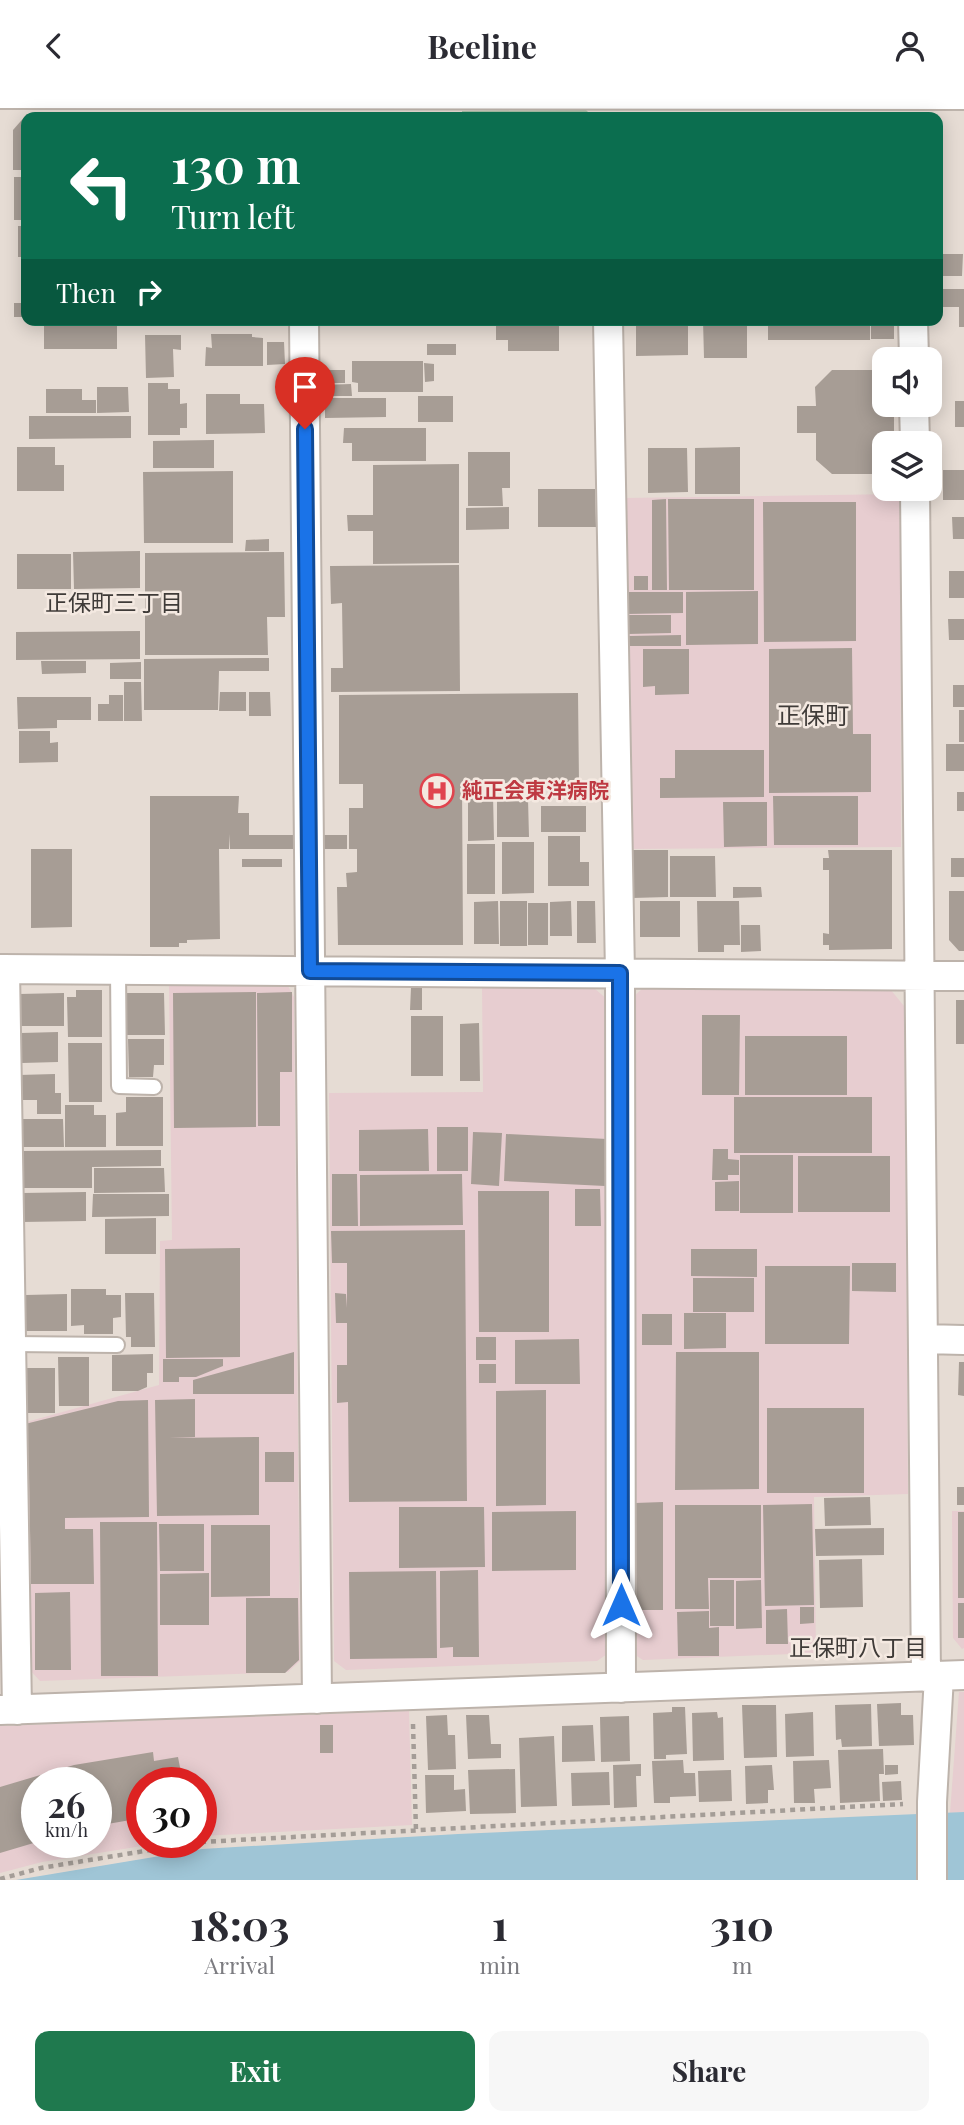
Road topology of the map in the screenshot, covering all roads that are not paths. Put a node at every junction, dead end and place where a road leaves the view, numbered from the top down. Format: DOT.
graph roads {
  1 [pos="0,94"];
  2 [pos="964,95"];
  3 [pos="302,101"];
  4 [pos="911,101"];
  5 [pos="604,106"];
  6 [pos="304,326"];
  7 [pos="608,326"];
  8 [pos="914,326"];
  9 [pos="914,347"];
  10 [pos="915,501"];
  11 [pos="2,969"];
  12 [pos="118,969"];
  13 [pos="310,971"];
  14 [pos="620,973"];
  15 [pos="920,975"];
  16 [pos="964,976"];
  17 [pos="154,1087"];
  18 [pos="923,1339"];
  19 [pos="964,1340"];
  20 [pos="11,1344"];
  21 [pos="117,1345"];
  22 [pos="943,1676"];
  23 [pos="621,1688"];
  24 [pos="317,1699"];
  25 [pos="8,1710"];
  26 [pos="932,1880"];
  1 -- 3 [label="street"];
  2 -- 4 [label="street"];
  3 -- 5 [label="street"];
  4 -- 5 [label="street"];
  6 -- 13 [label="street"];
  7 -- 14 [label="street"];
  8 -- 9 [label="street"];
  10 -- 15 [label="street"];
  11 -- 12 [label="street"];
  11 -- 20 [label="street"];
  12 -- 13 [label="street"];
  12 -- 17 [label="lane"];
  13 -- 14 [label="street"];
  13 -- 24 [label="street"];
  14 -- 15 [label="street"];
  14 -- 23 [label="street"];
  15 -- 16 [label="street"];
  15 -- 18 [label="street"];
  18 -- 19 [label="street"];
  18 -- 22 [label="street"];
  20 -- 21 [label="lane"];
  20 -- 25 [label="street"];
  22 -- 23 [label="street"];
  22 -- 26 [label="street"];
  23 -- 24 [label="street"];
  24 -- 25 [label="street"];
}
